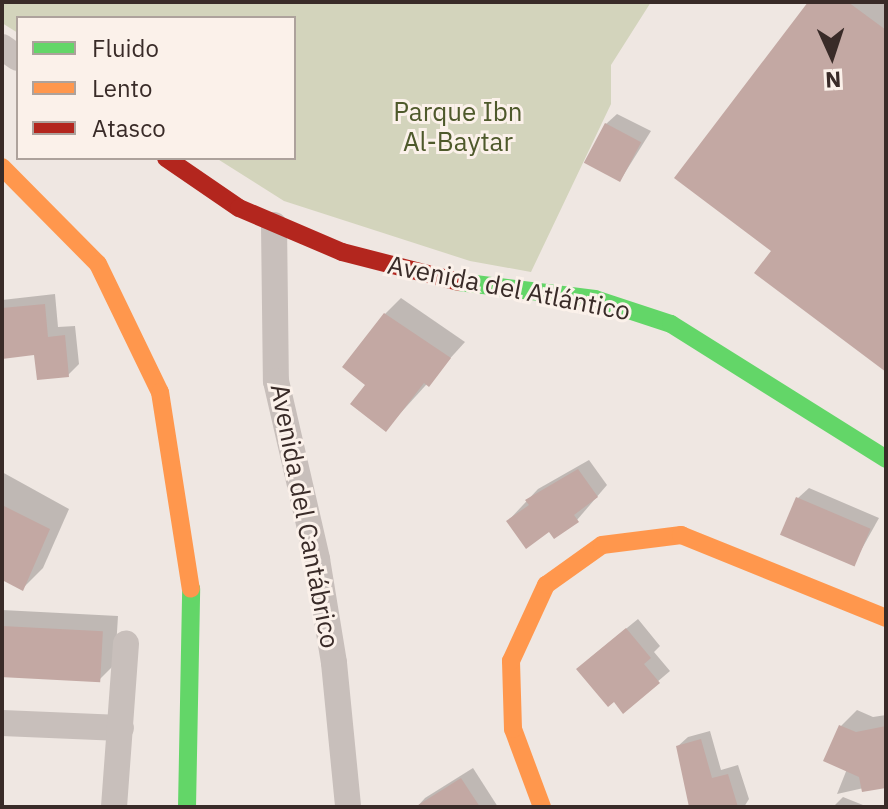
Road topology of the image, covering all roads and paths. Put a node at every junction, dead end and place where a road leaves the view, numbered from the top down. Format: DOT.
graph roads {
  1 [pos="169,160"];
  2 [pos="2,167"];
  3 [pos="274,225"];
  4 [pos="886,459"];
  5 [pos="886,618"];
  6 [pos="126,643"];
  7 [pos="2,723"];
  8 [pos="121,728"];
  9 [pos="114,807"];
  10 [pos="187,807"];
  11 [pos="348,807"];
  12 [pos="542,807"];
  1 -- 3 [label="street, Avenida del Atlántico"];
  2 -- 10 [label="street"];
  3 -- 4 [label="street, Avenida del Atlántico"];
  3 -- 11 [label="street, Avenida del Cantábrico"];
  5 -- 12 [label="street"];
  6 -- 8 [label="street"];
  7 -- 8 [label="street"];
  8 -- 9 [label="street"];
}
